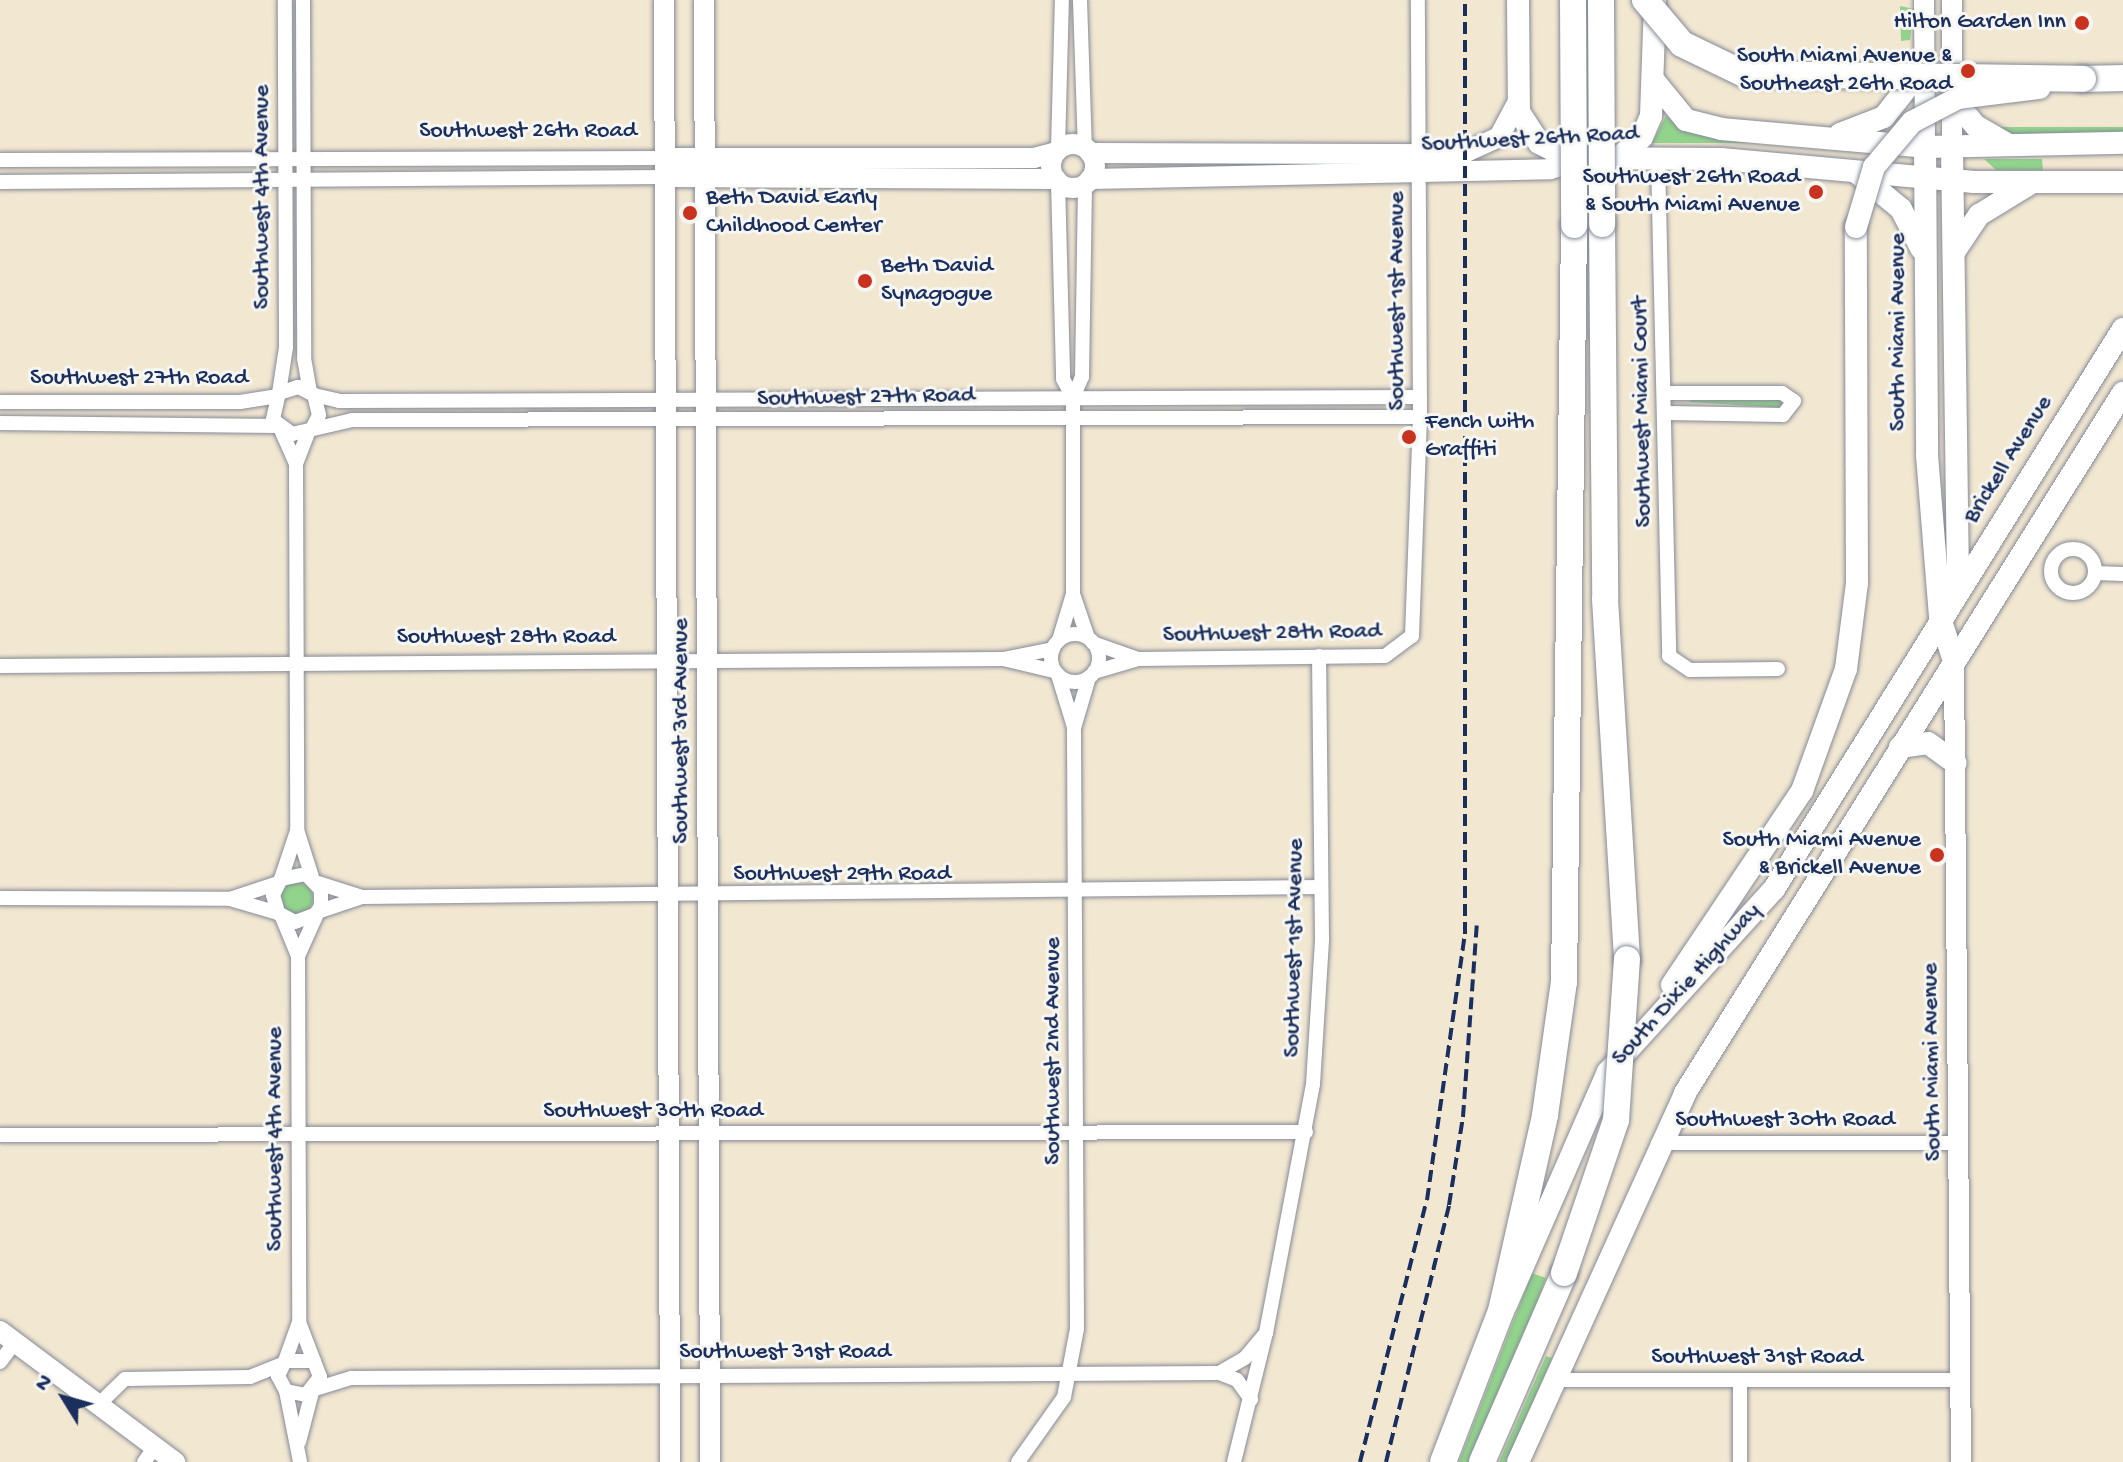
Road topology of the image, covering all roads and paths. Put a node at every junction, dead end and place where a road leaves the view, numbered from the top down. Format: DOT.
graph roads {
  1 [pos="285,0"];
  2 [pos="303,0"];
  3 [pos="664,0"];
  4 [pos="704,0"];
  5 [pos="1062,0"];
  6 [pos="1080,0"];
  7 [pos="1418,0"];
  8 [pos="1518,0"];
  9 [pos="1573,0"];
  10 [pos="1601,0"];
  11 [pos="1645,0"];
  12 [pos="1655,0"];
  13 [pos="1924,0"];
  14 [pos="1952,0"];
  15 [pos="1924,66"];
  16 [pos="2123,78"];
  17 [pos="2083,79"];
  18 [pos="1655,82"];
  19 [pos="1953,99"];
  20 [pos="1518,102"];
  21 [pos="1835,135"];
  22 [pos="2005,143"];
  23 [pos="2123,143"];
  24 [pos="1925,147"];
  25 [pos="1952,148"];
  26 [pos="1057,150"];
  27 [pos="1088,150"];
  28 [pos="1617,159"];
  29 [pos="1658,159"];
  30 [pos="0,160"];
  31 [pos="283,160"];
  32 [pos="305,160"];
  33 [pos="1583,160"];
  34 [pos="1419,164"];
  35 [pos="666,168"];
  36 [pos="705,169"];
  37 [pos="1851,169"];
  38 [pos="1924,177"];
  39 [pos="1952,180"];
  40 [pos="284,181"];
  41 [pos="306,181"];
  42 [pos="1057,181"];
  43 [pos="1088,181"];
  44 [pos="0,182"];
  45 [pos="2032,182"];
  46 [pos="2117,186"];
  47 [pos="1925,256"];
  48 [pos="1951,257"];
  49 [pos="2123,329"];
  50 [pos="1668,393"];
  51 [pos="2123,393"];
  52 [pos="312,394"];
  53 [pos="278,395"];
  54 [pos="1420,397"];
  55 [pos="666,398"];
  56 [pos="706,398"];
  57 [pos="1073,398"];
  58 [pos="0,402"];
  59 [pos="1668,413"];
  60 [pos="1073,417"];
  61 [pos="1420,417"];
  62 [pos="666,421"];
  63 [pos="706,421"];
  64 [pos="0,423"];
  65 [pos="279,428"];
  66 [pos="311,429"];
  67 [pos="296,464"];
  68 [pos="1957,516"];
  69 [pos="1992,536"];
  70 [pos="2095,573"];
  71 [pos="2122,573"];
  72 [pos="1958,590"];
  73 [pos="1073,594"];
  74 [pos="1940,618"];
  75 [pos="1091,641"];
  76 [pos="1056,644"];
  77 [pos="1406,647"];
  78 [pos="1319,656"];
  79 [pos="1003,659"];
  80 [pos="1138,659"];
  81 [pos="667,660"];
  82 [pos="295,661"];
  83 [pos="707,661"];
  84 [pos="1954,661"];
  85 [pos="3,662"];
  86 [pos="1778,669"];
  87 [pos="1056,673"];
  88 [pos="1092,674"];
  89 [pos="1074,728"];
  90 [pos="1900,747"];
  91 [pos="1956,763"];
  92 [pos="297,830"];
  93 [pos="315,880"];
  94 [pos="279,881"];
  95 [pos="1321,887"];
  96 [pos="668,895"];
  97 [pos="1075,895"];
  98 [pos="362,897"];
  99 [pos="708,897"];
  100 [pos="0,898"];
  101 [pos="230,899"];
  102 [pos="316,914"];
  103 [pos="280,915"];
  104 [pos="298,956"];
  105 [pos="1646,1023"];
  106 [pos="1076,1131"];
  107 [pos="709,1132"];
  108 [pos="1306,1132"];
  109 [pos="669,1133"];
  110 [pos="298,1134"];
  111 [pos="0,1135"];
  112 [pos="1658,1143"];
  113 [pos="1961,1143"];
  114 [pos="1501,1311"];
  115 [pos="299,1322"];
  116 [pos="1266,1333"];
  117 [pos="7,1336"];
  118 [pos="0,1362"];
  119 [pos="284,1362"];
  120 [pos="315,1363"];
  121 [pos="1071,1373"];
  122 [pos="1219,1373"];
  123 [pos="670,1376"];
  124 [pos="710,1376"];
  125 [pos="250,1377"];
  126 [pos="351,1378"];
  127 [pos="1553,1380"];
  128 [pos="1740,1380"];
  129 [pos="1961,1380"];
  130 [pos="284,1390"];
  131 [pos="314,1390"];
  132 [pos="1251,1399"];
  133 [pos="98,1405"];
  134 [pos="299,1443"];
  135 [pos="150,1455"];
  136 [pos="175,1462"];
  137 [pos="300,1462"];
  138 [pos="670,1462"];
  139 [pos="710,1462"];
  140 [pos="1018,1462"];
  141 [pos="1234,1462"];
  142 [pos="1443,1462"];
  143 [pos="1482,1462"];
  144 [pos="1518,1462"];
  145 [pos="1740,1462"];
  146 [pos="1961,1462"];
  1 -- 31 [label="street, Southwest 4th Avenue"];
  2 -- 32 [label="street, Southwest 4th Avenue"];
  3 -- 35 [label="main road, Southwest 3rd Avenue"];
  4 -- 36 [label="main road, Southwest 3rd Avenue"];
  5 -- 26 [label="street"];
  6 -- 27 [label="street"];
  7 -- 34 [label="street, Southwest 1st Avenue"];
  8 -- 20 [label="main road"];
  9 -- 114 [label="highway, bridge"];
  10 -- 143 [label="highway, bridge"];
  11 -- 17 [label="highway, bridge"];
  12 -- 18 [label="main road"];
  13 -- 15 [label="main road, South Miami Avenue"];
  14 -- 19 [label="main road, South Miami Avenue"];
  15 -- 21 [label="main road"];
  15 -- 24 [label="main road, South Miami Avenue"];
  16 -- 17 [label="highway"];
  17 -- 105 [label="main road, bridge"];
  18 -- 21 [label="main road, Southwest 26th Road"];
  18 -- 28 [label="main road"];
  19 -- 22 [label="main road"];
  19 -- 25 [label="main road, South Miami Avenue"];
  20 -- 33 [label="main road"];
  20 -- 34 [label="main road, Southwest 26th Road"];
  21 -- 24 [label="main road, Southwest 26th Road"];
  22 -- 23 [label="main road, Southwest 26th Road"];
  22 -- 25 [label="main road, Southwest 26th Road"];
  24 -- 25 [label="main road, Southwest 26th Road"];
  24 -- 38 [label="main road, South Miami Avenue"];
  25 -- 39 [label="main road, South Miami Avenue"];
  26 -- 27 [label="main road, Southwest 26th Road"];
  26 -- 36 [label="main road, Southwest 26th Road"];
  26 -- 42 [label="main road"];
  27 -- 34 [label="main road, Southwest 26th Road"];
  27 -- 43 [label="main road"];
  28 -- 29 [label="main road, Southwest 26th Road"];
  28 -- 33 [label="main road, Southwest 26th Road"];
  29 -- 37 [label="main road, Southwest 26th Road"];
  29 -- 50 [label="street, Southwest Miami Court"];
  30 -- 31 [label="street, Southwest 26th Road"];
  31 -- 32 [label="street, Southwest 26th Road"];
  31 -- 40 [label="street, Southwest 4th Avenue"];
  32 -- 35 [label="street, Southwest 26th Road"];
  32 -- 41 [label="street, Southwest 4th Avenue"];
  33 -- 34 [label="main road, Southwest 26th Road"];
  34 -- 43 [label="main road, Southwest 26th Road"];
  34 -- 54 [label="street, Southwest 1st Avenue"];
  35 -- 36 [label="main road, Southwest 26th Road"];
  35 -- 41 [label="street, Southwest 26th Road"];
  35 -- 55 [label="main road, Southwest 3rd Avenue"];
  36 -- 42 [label="main road, Southwest 26th Road"];
  36 -- 56 [label="main road, Southwest 3rd Avenue"];
  37 -- 38 [label="main road, Southwest 26th Road"];
  37 -- 47 [label="main road"];
  38 -- 39 [label="main road, Southwest 26th Road"];
  38 -- 47 [label="main road, South Miami Avenue"];
  39 -- 45 [label="main road, Southwest 26th Road"];
  39 -- 48 [label="main road, South Miami Avenue"];
  40 -- 41 [label="street, Southwest 26th Road"];
  40 -- 44 [label="street, Southwest 26th Road"];
  40 -- 53 [label="street, Southwest 4th Avenue"];
  41 -- 52 [label="street, Southwest 4th Avenue"];
  42 -- 43 [label="main road, Southwest 26th Road"];
  42 -- 57 [label="street"];
  43 -- 57 [label="street"];
  45 -- 46 [label="main road, Southwest 26th Road"];
  45 -- 48 [label="main road"];
  47 -- 74 [label="main road, South Miami Avenue"];
  48 -- 68 [label="main road, South Miami Avenue"];
  49 -- 69 [label="main road, Brickell Avenue"];
  50 -- 59 [label="street, Southwest Miami Court"];
  50 -- 59 [label="street"];
  51 -- 84 [label="main road"];
  52 -- 53 [label="street"];
  52 -- 55 [label="street, Southwest 27th Road"];
  52 -- 66 [label="street"];
  53 -- 58 [label="street, Southwest 27th Road"];
  53 -- 65 [label="street"];
  54 -- 57 [label="street, Southwest 27th Road"];
  54 -- 61 [label="street, Southwest 1st Avenue"];
  55 -- 56 [label="street, Southwest 27th Road"];
  55 -- 62 [label="main road, Southwest 3rd Avenue"];
  56 -- 57 [label="street, Southwest 27th Road"];
  56 -- 63 [label="main road, Southwest 3rd Avenue"];
  57 -- 60 [label="street"];
  59 -- 86 [label="street, Southwest Miami Court"];
  60 -- 61 [label="street, Southwest 27th Road"];
  60 -- 63 [label="street, Southwest 27th Road"];
  60 -- 73 [label="street"];
  61 -- 77 [label="street, Southwest 1st Avenue"];
  62 -- 63 [label="street, Southwest 27th Road"];
  62 -- 66 [label="street, Southwest 27th Road"];
  62 -- 81 [label="main road, Southwest 3rd Avenue"];
  63 -- 83 [label="main road, Southwest 3rd Avenue"];
  64 -- 65 [label="street, Southwest 27th Road"];
  65 -- 66 [label="street"];
  65 -- 67 [label="street"];
  66 -- 67 [label="street"];
  67 -- 82 [label="street"];
  68 -- 69 [label="main road"];
  68 -- 72 [label="main road, South Miami Avenue"];
  69 -- 72 [label="main road, Brickell Avenue"];
  70 -- 71 [label="street"];
  72 -- 74 [label="main road, Brickell Avenue"];
  72 -- 84 [label="main road, South Miami Avenue"];
  73 -- 75 [label="street"];
  73 -- 76 [label="street"];
  74 -- 84 [label="main road, South Miami Avenue"];
  74 -- 105 [label="main road, South Dixie Highway"];
  75 -- 76 [label="street, Southwest 28th Road"];
  75 -- 80 [label="street, Southwest 28th Road"];
  75 -- 88 [label="street, Southwest 2nd Avenue"];
  76 -- 79 [label="street, Southwest 28th Road"];
  76 -- 87 [label="street, Southwest 2nd Avenue"];
  77 -- 78 [label="street, Southwest 28th Road"];
  78 -- 80 [label="street, Southwest 28th Road"];
  78 -- 95 [label="street, Southwest 1st Avenue"];
  79 -- 83 [label="street, Southwest 28th Road"];
  79 -- 87 [label="street, Southwest 28th Road"];
  80 -- 88 [label="street, Southwest 28th Road"];
  81 -- 82 [label="street, Southwest 28th Road"];
  81 -- 83 [label="street, Southwest 28th Road"];
  81 -- 96 [label="main road, Southwest 3rd Avenue"];
  82 -- 85 [label="street, Southwest 28th Road"];
  82 -- 92 [label="street"];
  83 -- 99 [label="main road, Southwest 3rd Avenue"];
  84 -- 90 [label="main road, South Dixie Highway"];
  84 -- 91 [label="main road, South Miami Avenue"];
  87 -- 88 [label="street, Southwest 28th Road"];
  87 -- 89 [label="street, Southwest 2nd Avenue"];
  88 -- 89 [label="street, Southwest 2nd Avenue"];
  89 -- 97 [label="street, Southwest 2nd Avenue"];
  90 -- 91 [label="main road"];
  90 -- 112 [label="main road, South Dixie Highway"];
  91 -- 113 [label="main road, South Miami Avenue"];
  92 -- 93 [label="street"];
  92 -- 94 [label="street"];
  93 -- 94 [label="street"];
  93 -- 98 [label="street, Southwest 29th Road"];
  93 -- 102 [label="street, Southwest 4th Avenue"];
  94 -- 101 [label="street"];
  94 -- 103 [label="street"];
  95 -- 97 [label="street, Southwest 29th Road"];
  95 -- 108 [label="street, Southwest 1st Avenue"];
  96 -- 98 [label="street, Southwest 29th Road"];
  96 -- 99 [label="street, Southwest 29th Road"];
  96 -- 109 [label="main road, Southwest 3rd Avenue"];
  97 -- 99 [label="street, Southwest 29th Road"];
  97 -- 106 [label="street, Southwest 2nd Avenue"];
  98 -- 102 [label="street, Southwest 29th Road"];
  99 -- 107 [label="main road, Southwest 3rd Avenue"];
  100 -- 101 [label="street"];
  101 -- 103 [label="street"];
  102 -- 103 [label="street, Southwest 29th Road"];
  102 -- 104 [label="street, Southwest 4th Avenue"];
  103 -- 104 [label="street, Southwest 4th Avenue"];
  104 -- 110 [label="street, Southwest 4th Avenue"];
  105 -- 114 [label="main road, South Dixie Highway"];
  106 -- 107 [label="street, Southwest 30th Road"];
  106 -- 108 [label="street, Southwest 30th Road"];
  106 -- 121 [label="street, Southwest 2nd Avenue"];
  107 -- 109 [label="street, Southwest 30th Road"];
  107 -- 124 [label="main road, Southwest 3rd Avenue"];
  108 -- 116 [label="street, Southwest 1st Avenue"];
  109 -- 110 [label="street, Southwest 30th Road"];
  109 -- 123 [label="main road, Southwest 3rd Avenue"];
  110 -- 111 [label="street, Southwest 30th Road"];
  110 -- 115 [label="street, Southwest 4th Avenue"];
  112 -- 113 [label="street, Southwest 30th Road"];
  112 -- 127 [label="main road, South Dixie Highway"];
  113 -- 129 [label="main road, South Miami Avenue"];
  114 -- 142 [label="highway, South Dixie Highway"];
  115 -- 119 [label="street, Southwest 4th Avenue"];
  115 -- 120 [label="street, Southwest 4th Avenue"];
  116 -- 122 [label="street"];
  116 -- 132 [label="street, Southwest 1st Avenue"];
  117 -- 118 [label="street"];
  117 -- 133 [label="main road"];
  119 -- 120 [label="street"];
  119 -- 125 [label="street"];
  119 -- 130 [label="street"];
  120 -- 126 [label="street, Southwest 31st Road"];
  120 -- 131 [label="street"];
  121 -- 122 [label="street, Southwest 31st Road"];
  121 -- 124 [label="street, Southwest 31st Road"];
  121 -- 140 [label="street, Southwest 2nd Avenue"];
  122 -- 132 [label="street"];
  123 -- 124 [label="street, Southwest 31st Road"];
  123 -- 126 [label="street, Southwest 31st Road"];
  123 -- 138 [label="main road, Southwest 3rd Avenue"];
  124 -- 139 [label="main road, Southwest 3rd Avenue"];
  125 -- 130 [label="street"];
  125 -- 133 [label="street"];
  126 -- 131 [label="street, Southwest 31st Road"];
  127 -- 128 [label="street, Southwest 31st Road"];
  127 -- 144 [label="main road, South Dixie Highway"];
  128 -- 129 [label="street, Southwest 31st Road"];
  128 -- 145 [label="street"];
  129 -- 146 [label="main road, South Miami Avenue"];
  130 -- 131 [label="street, Southwest 31st Road"];
  130 -- 134 [label="street"];
  131 -- 134 [label="street"];
  132 -- 141 [label="street, Southwest 1st Avenue"];
  133 -- 135 [label="main road"];
  134 -- 137 [label="street"];
  135 -- 136 [label="main road"];
}
